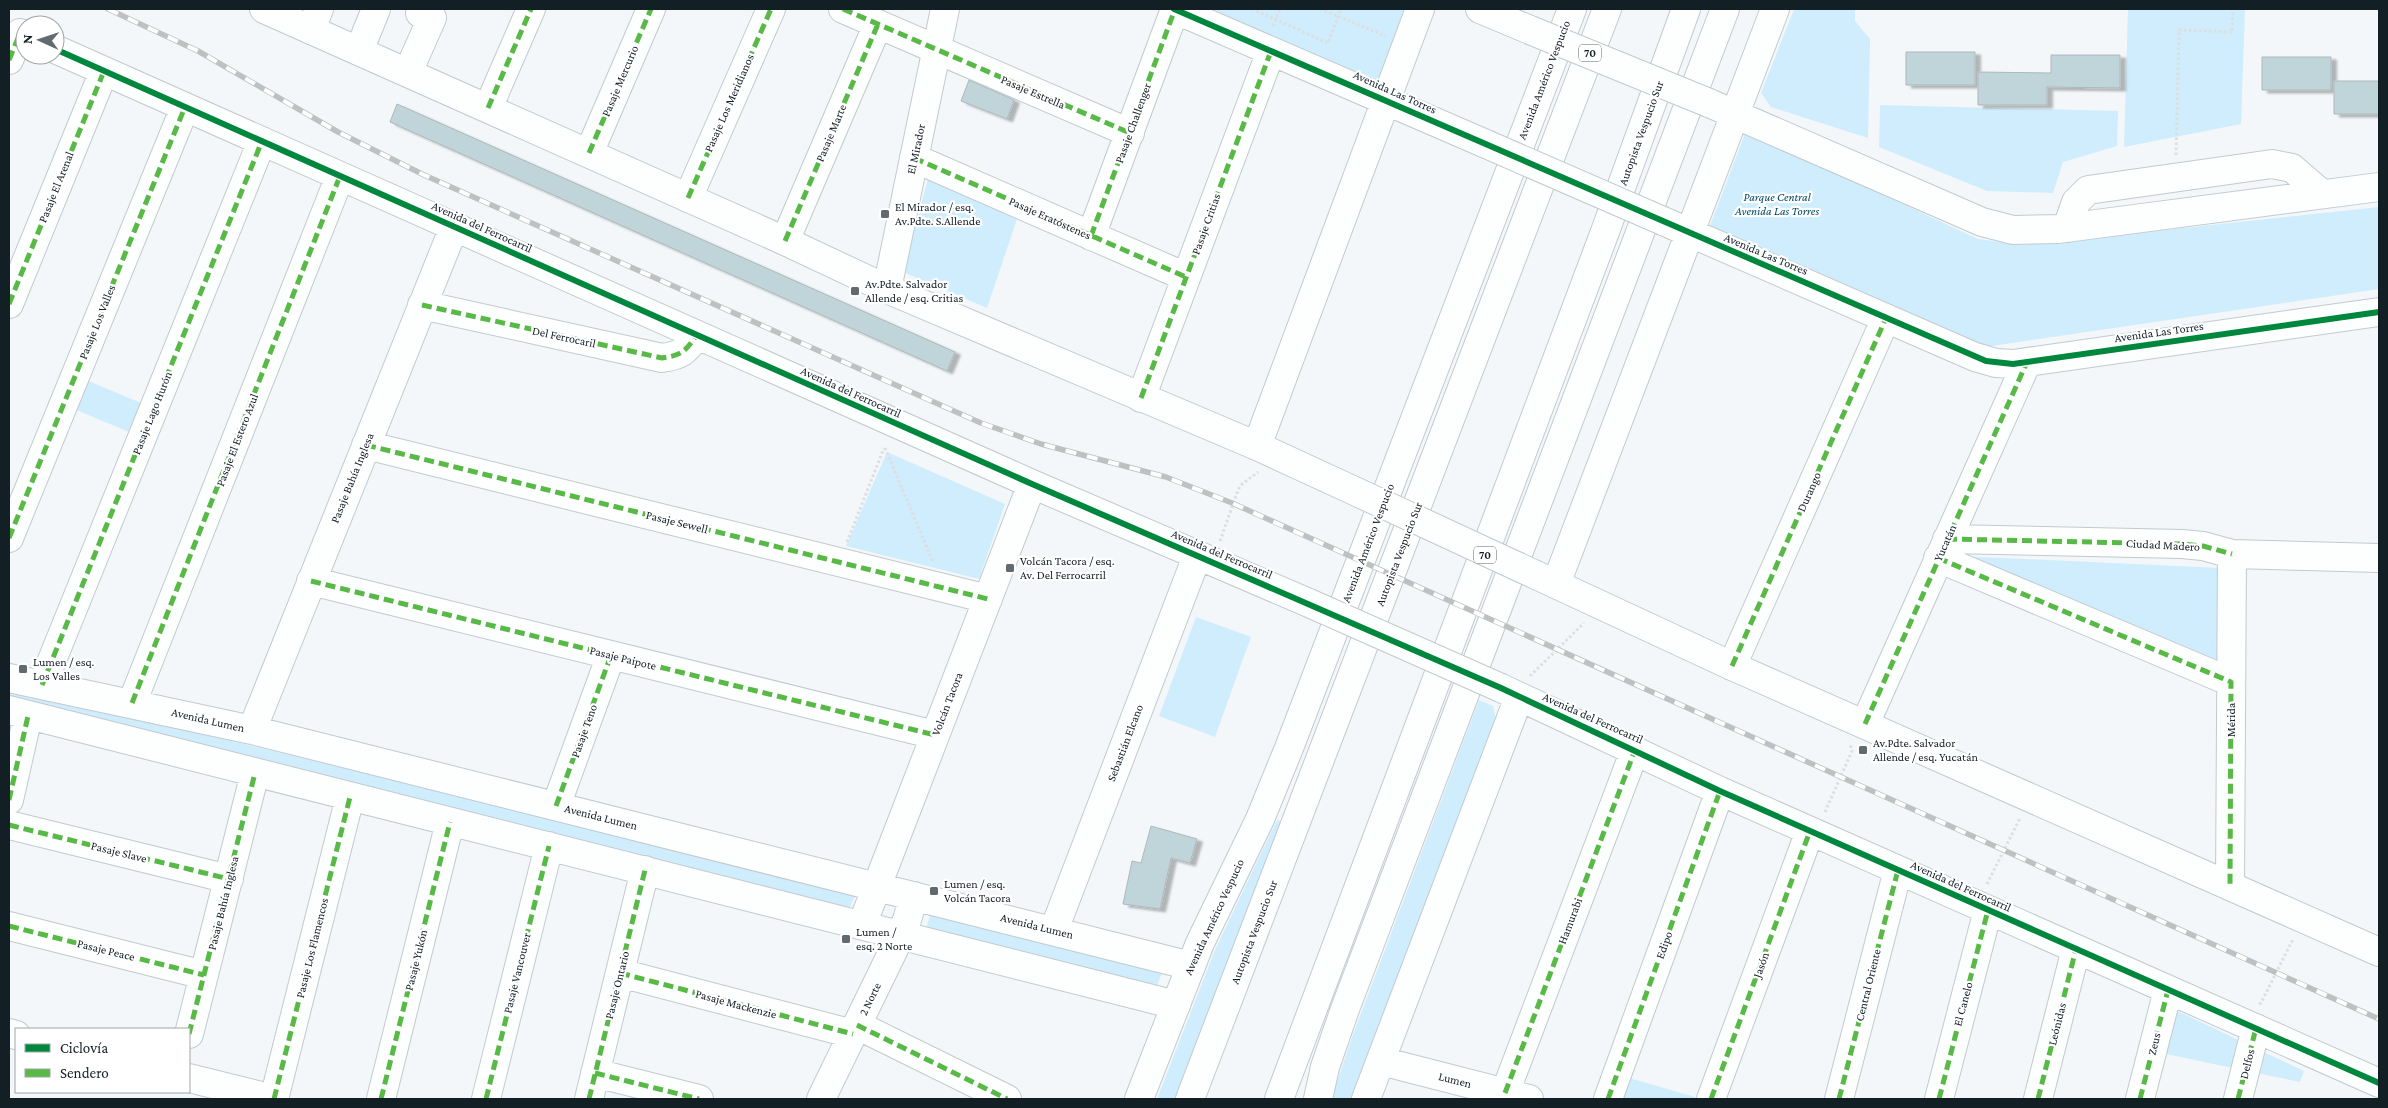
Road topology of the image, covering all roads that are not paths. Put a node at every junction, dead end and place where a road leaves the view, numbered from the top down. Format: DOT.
graph roads {
  1 [pos="264,9"];
  2 [pos="376,9"];
  3 [pos="531,9"];
  4 [pos="651,9"];
  5 [pos="771,9"];
  6 [pos="843,9"];
  7 [pos="945,9"];
  8 [pos="1175,9"];
  9 [pos="1420,9"];
  10 [pos="1480,9"];
  11 [pos="1572,9"];
  12 [pos="1607,9"];
  13 [pos="1686,9"];
  14 [pos="1725,9"];
  15 [pos="1775,9"];
  16 [pos="430,13"];
  17 [pos="315,19"];
  18 [pos="878,24"];
  19 [pos="15,41"];
  20 [pos="937,50"];
  21 [pos="359,51"];
  22 [pos="1271,51"];
  23 [pos="65,53"];
  24 [pos="9,60"];
  25 [pos="104,71"];
  26 [pos="408,72"];
  27 [pos="1386,100"];
  28 [pos="185,107"];
  29 [pos="488,108"];
  30 [pos="1735,115"];
  31 [pos="1130,133"];
  32 [pos="262,141"];
  33 [pos="589,153"];
  34 [pos="914,158"];
  35 [pos="340,176"];
  36 [pos="2379,187"];
  37 [pos="2322,194"];
  38 [pos="688,198"];
  39 [pos="454,227"];
  40 [pos="2067,228"];
  41 [pos="1689,233"];
  42 [pos="1091,236"];
  43 [pos="785,241"];
  44 [pos="1186,278"];
  45 [pos="887,289"];
  46 [pos="9,304"];
  47 [pos="422,306"];
  48 [pos="2379,312"];
  49 [pos="1886,318"];
  50 [pos="697,335"];
  51 [pos="2027,362"];
  52 [pos="1141,398"];
  53 [pos="366,445"];
  54 [pos="1267,451"];
  55 [pos="1032,484"];
  56 [pos="9,538"];
  57 [pos="1942,548"];
  58 [pos="2232,554"];
  59 [pos="2379,558"];
  60 [pos="1205,559"];
  61 [pos="1546,579"];
  62 [pos="311,581"];
  63 [pos="988,599"];
  64 [pos="611,655"];
  65 [pos="1732,666"];
  66 [pos="9,678"];
  67 [pos="2231,682"];
  68 [pos="42,685"];
  69 [pos="1510,693"];
  70 [pos="132,703"];
  71 [pos="19,713"];
  72 [pos="1860,722"];
  73 [pos="252,730"];
  74 [pos="935,735"];
  75 [pos="1635,750"];
  76 [pos="256,773"];
  77 [pos="1720,791"];
  78 [pos="350,796"];
  79 [pos="9,800"];
  80 [pos="556,806"];
  81 [pos="450,822"];
  82 [pos="9,825"];
  83 [pos="1810,831"];
  84 [pos="549,846"];
  85 [pos="645,870"];
  86 [pos="1898,870"];
  87 [pos="229,879"];
  88 [pos="2230,886"];
  89 [pos="877,887"];
  90 [pos="914,896"];
  91 [pos="1982,907"];
  92 [pos="862,925"];
  93 [pos="9,926"];
  94 [pos="1054,930"];
  95 [pos="900,935"];
  96 [pos="2076,948"];
  97 [pos="2379,952"];
  98 [pos="1191,966"];
  99 [pos="620,973"];
  100 [pos="204,975"];
  101 [pos="2168,990"];
  102 [pos="1176,1005"];
  103 [pos="2256,1028"];
  104 [pos="190,1030"];
  105 [pos="855,1030"];
  106 [pos="1381,1061"];
  107 [pos="190,1078"];
  108 [pos="2379,1083"];
  109 [pos="592,1086"];
  110 [pos="242,1096"];
  111 [pos="1517,1096"];
  112 [pos="1320,1098"];
  113 [pos="274,1099"];
  114 [pos="381,1099"];
  115 [pos="486,1099"];
  116 [pos="698,1099"];
  117 [pos="820,1099"];
  118 [pos="1006,1099"];
  119 [pos="1139,1099"];
  120 [pos="1190,1099"];
  121 [pos="1279,1099"];
  122 [pos="1366,1099"];
  123 [pos="1608,1099"];
  124 [pos="1711,1099"];
  125 [pos="1839,1099"];
  126 [pos="1939,1099"];
  127 [pos="2038,1099"];
  128 [pos="2140,1099"];
  129 [pos="2238,1099"];
  1 -- 17 [label="main road"];
  2 -- 21 [label="main road"];
  3 -- 29 [label="main road"];
  4 -- 33 [label="main road, Pasaje Mercurio"];
  5 -- 38 [label="main road, Pasaje Los Meridianos"];
  6 -- 18 [label="main road, Pasaje Estrella"];
  7 -- 20 [label="main road, El Mirador"];
  8 -- 22 [label="main road, Avenida Las Torres"];
  8 -- 31 [label="main road, Pasaje Challenger"];
  9 -- 27 [label="main road"];
  10 -- 30 [label="main road, bridge"];
  11 -- 98 [label="main road, Avenida Américo Vespucio"];
  12 -- 120 [label="main road, Autopista Vespucio Sur / 70"];
  13 -- 121 [label="main road, Autopista Vespucio Sur / 70"];
  14 -- 112 [label="main road"];
  15 -- 30 [label="main road"];
  16 -- 26 [label="main road"];
  17 -- 21 [label="main road"];
  18 -- 20 [label="main road, Pasaje Estrella"];
  18 -- 43 [label="main road, Pasaje Marte"];
  19 -- 24 [label="main road"];
  20 -- 31 [label="main road, Pasaje Estrella"];
  20 -- 34 [label="main road, El Mirador"];
  21 -- 26 [label="main road"];
  22 -- 27 [label="main road, Avenida Las Torres"];
  22 -- 44 [label="main road, Pasaje Critias"];
  23 -- 25 [label="main road, Avenida del Ferrocarril"];
  25 -- 28 [label="main road, Avenida del Ferrocarril"];
  25 -- 46 [label="main road, Pasaje El Arenal"];
  26 -- 29 [label="main road"];
  27 -- 41 [label="main road, Avenida Las Torres, bridge"];
  27 -- 54 [label="main road"];
  28 -- 32 [label="main road, Avenida del Ferrocarril"];
  28 -- 56 [label="main road, Pasaje Los Valles"];
  29 -- 33 [label="main road"];
  30 -- 40 [label="main road"];
  30 -- 41 [label="main road"];
  31 -- 42 [label="main road, Pasaje Challenger"];
  32 -- 35 [label="main road, Avenida del Ferrocarril"];
  32 -- 68 [label="main road, Pasaje Lago Hurón"];
  33 -- 38 [label="main road"];
  34 -- 42 [label="main road, Pasaje Eratóstenes"];
  34 -- 45 [label="main road, El Mirador"];
  35 -- 39 [label="main road, Avenida del Ferrocarril"];
  35 -- 70 [label="main road, Pasaje El Estero Azul"];
  36 -- 37 [label="main road"];
  37 -- 40 [label="main road"];
  37 -- 40 [label="main road"];
  38 -- 43 [label="main road"];
  39 -- 47 [label="main road, Pasaje Bahía Inglesa"];
  39 -- 50 [label="main road, Avenida del Ferrocarril"];
  41 -- 49 [label="main road, Avenida Las Torres"];
  41 -- 61 [label="main road"];
  42 -- 44 [label="main road, Pasaje Eratóstenes"];
  43 -- 45 [label="main road"];
  44 -- 52 [label="main road, Pasaje Critias"];
  45 -- 52 [label="main road"];
  47 -- 50 [label="main road, Del Ferrocaril"];
  47 -- 53 [label="main road, Pasaje Bahía Inglesa"];
  48 -- 51 [label="main road, Avenida Las Torres"];
  49 -- 51 [label="main road, Avenida Las Torres"];
  49 -- 65 [label="main road, Durango"];
  50 -- 55 [label="main road, Avenida del Ferrocarril"];
  51 -- 57 [label="main road, Yucatán"];
  52 -- 54 [label="main road"];
  53 -- 62 [label="main road, Pasaje Bahía Inglesa"];
  53 -- 63 [label="main road, Pasaje Sewell"];
  54 -- 61 [label="main road, bridge"];
  55 -- 60 [label="main road, Avenida del Ferrocarril"];
  55 -- 63 [label="main road, Volcán Tacora"];
  57 -- 58 [label="main road, Ciudad Madero"];
  57 -- 67 [label="main road"];
  57 -- 72 [label="main road, Yucatán"];
  58 -- 59 [label="main road, Ciudad Madero"];
  58 -- 67 [label="main road, Mérida"];
  60 -- 69 [label="main road, Avenida del Ferrocarril, bridge"];
  60 -- 94 [label="main road, Sebastián Elcano"];
  61 -- 65 [label="main road"];
  62 -- 64 [label="main road, Pasaje Paipote"];
  62 -- 73 [label="main road, Pasaje Bahía Inglesa"];
  63 -- 74 [label="main road, Volcán Tacora"];
  64 -- 74 [label="main road, Pasaje Paipote"];
  64 -- 80 [label="main road, Pasaje Teno"];
  65 -- 72 [label="main road"];
  66 -- 68 [label="main road, Avenida Lumen"];
  67 -- 88 [label="main road, Mérida"];
  68 -- 70 [label="main road, Avenida Lumen"];
  69 -- 75 [label="main road, Avenida del Ferrocarril"];
  69 -- 106 [label="main road"];
  70 -- 73 [label="main road, Avenida Lumen"];
  71 -- 76 [label="main road"];
  71 -- 79 [label="main road"];
  72 -- 88 [label="main road"];
  73 -- 80 [label="main road, Avenida Lumen"];
  74 -- 89 [label="main road, Volcán Tacora"];
  75 -- 77 [label="main road, Avenida del Ferrocarril"];
  75 -- 111 [label="main road, Hamurabi"];
  76 -- 78 [label="main road"];
  76 -- 87 [label="main road, Pasaje Bahía Inglesa"];
  77 -- 83 [label="main road, Avenida del Ferrocarril"];
  77 -- 123 [label="main road, Edipo"];
  78 -- 81 [label="main road"];
  78 -- 113 [label="main road, Pasaje Los Flamencos"];
  80 -- 89 [label="main road, Avenida Lumen"];
  81 -- 84 [label="main road"];
  81 -- 114 [label="main road, Pasaje Yukón"];
  82 -- 87 [label="main road, Pasaje Slave"];
  83 -- 86 [label="main road, Avenida del Ferrocarril"];
  83 -- 124 [label="main road, Jasón"];
  84 -- 85 [label="main road"];
  84 -- 115 [label="main road, Pasaje Vancouver"];
  85 -- 92 [label="main road"];
  85 -- 99 [label="main road, Pasaje Ontario"];
  86 -- 91 [label="main road, Avenida del Ferrocarril"];
  86 -- 125 [label="main road, Central Oriente"];
  87 -- 100 [label="main road, Pasaje Bahía Inglesa"];
  88 -- 97 [label="main road"];
  89 -- 90 [label="main road, Avenida Lumen"];
  89 -- 92 [label="main road, Volcán Tacora"];
  90 -- 94 [label="main road, Avenida Lumen"];
  90 -- 95 [label="main road, 2 Norte"];
  91 -- 96 [label="main road, Avenida del Ferrocarril"];
  91 -- 126 [label="main road, El Canelo"];
  92 -- 95 [label="main road"];
  93 -- 100 [label="main road, Pasaje Peace"];
  94 -- 98 [label="main road, Avenida Lumen"];
  95 -- 102 [label="main road"];
  95 -- 105 [label="main road, 2 Norte"];
  96 -- 101 [label="main road, Avenida del Ferrocarril"];
  96 -- 127 [label="main road, Leónidas"];
  98 -- 102 [label="main road, Avenida Américo Vespucio"];
  99 -- 105 [label="main road, Pasaje Mackenzie"];
  99 -- 109 [label="main road, Pasaje Ontario"];
  100 -- 104 [label="main road, Pasaje Bahía Inglesa"];
  101 -- 103 [label="main road, Avenida del Ferrocarril"];
  101 -- 128 [label="main road, Zeus"];
  102 -- 119 [label="main road, Avenida Américo Vespucio"];
  103 -- 108 [label="main road, Avenida del Ferrocarril"];
  103 -- 129 [label="main road, Delfos"];
  105 -- 117 [label="main road, 2 Norte"];
  105 -- 118 [label="main road, Pasaje Mackenzie"];
  106 -- 111 [label="main road, Lumen"];
  106 -- 122 [label="main road"];
  107 -- 110 [label="main road"];
  109 -- 116 [label="main road"];
  110 -- 113 [label="main road"];
}
